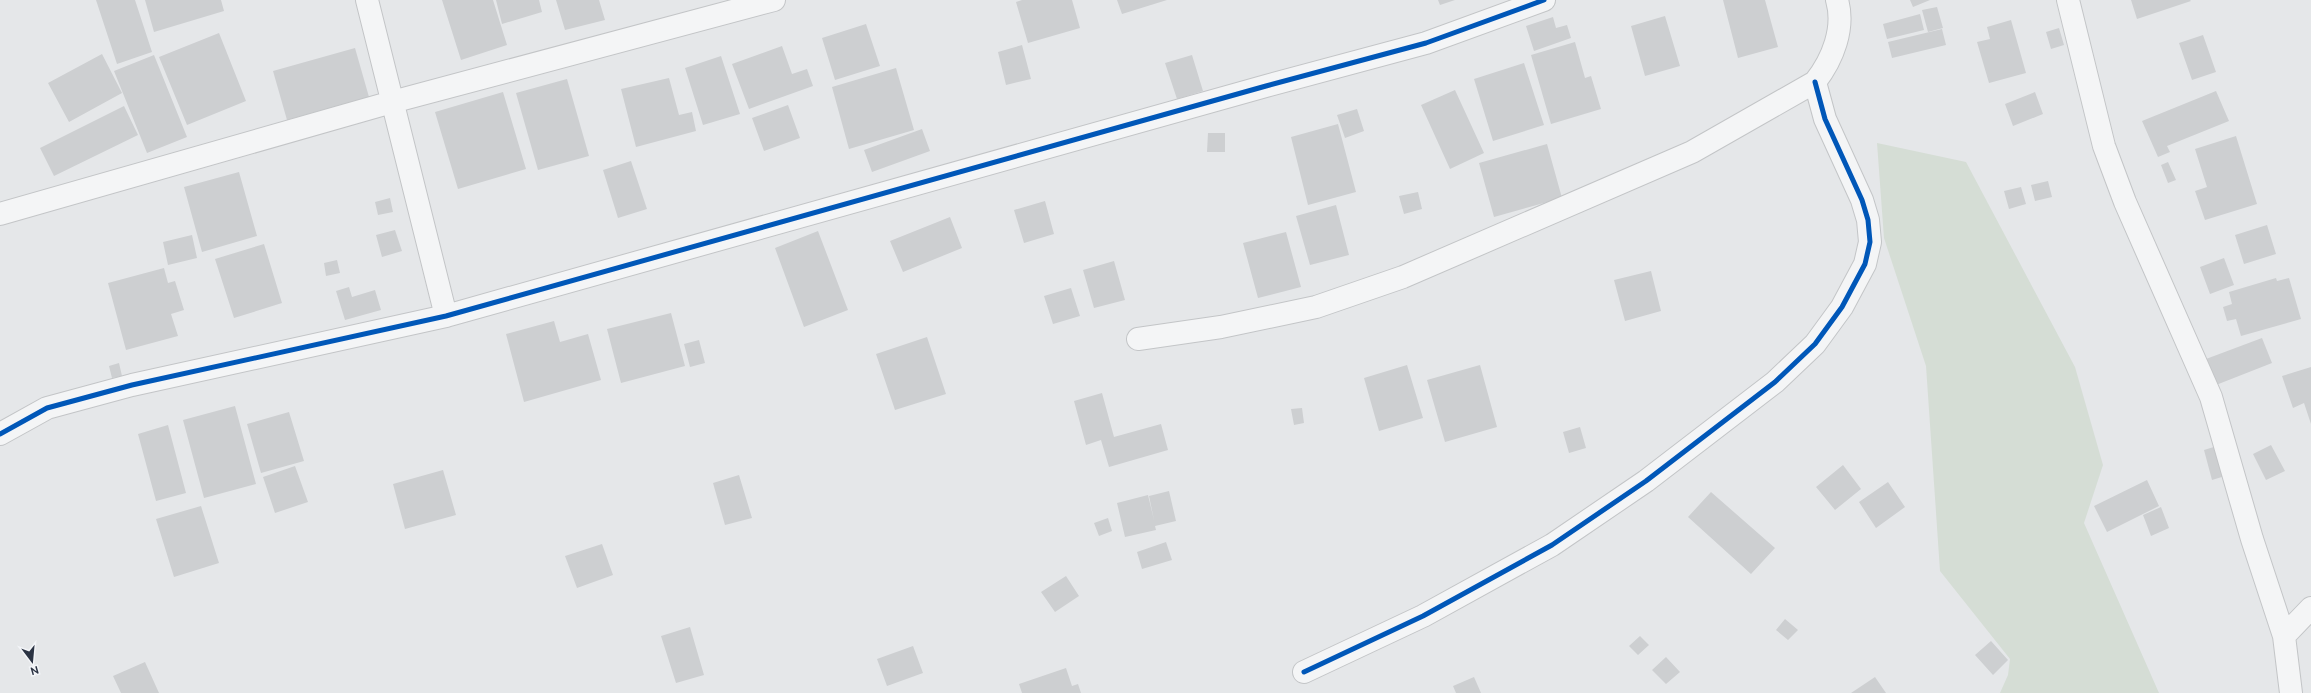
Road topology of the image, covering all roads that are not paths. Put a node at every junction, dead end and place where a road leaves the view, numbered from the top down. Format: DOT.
graph roads {
  1 [pos="367,0"];
  2 [pos="774,0"];
  3 [pos="1544,0"];
  4 [pos="1837,0"];
  5 [pos="2068,0"];
  6 [pos="1815,82"];
  7 [pos="392,102"];
  8 [pos="0,214"];
  9 [pos="446,316"];
  10 [pos="1138,339"];
  11 [pos="0,434"];
  12 [pos="2311,608"];
  13 [pos="2284,636"];
  14 [pos="1304,672"];
  15 [pos="2291,693"];
  1 -- 7 [label="street"];
  2 -- 7 [label="street"];
  3 -- 9 [label="street"];
  4 -- 6 [label="street"];
  5 -- 13 [label="street"];
  6 -- 10 [label="street"];
  6 -- 14 [label="street"];
  7 -- 8 [label="street"];
  7 -- 9 [label="street"];
  9 -- 11 [label="street"];
  12 -- 13 [label="street"];
  13 -- 15 [label="street"];
}
